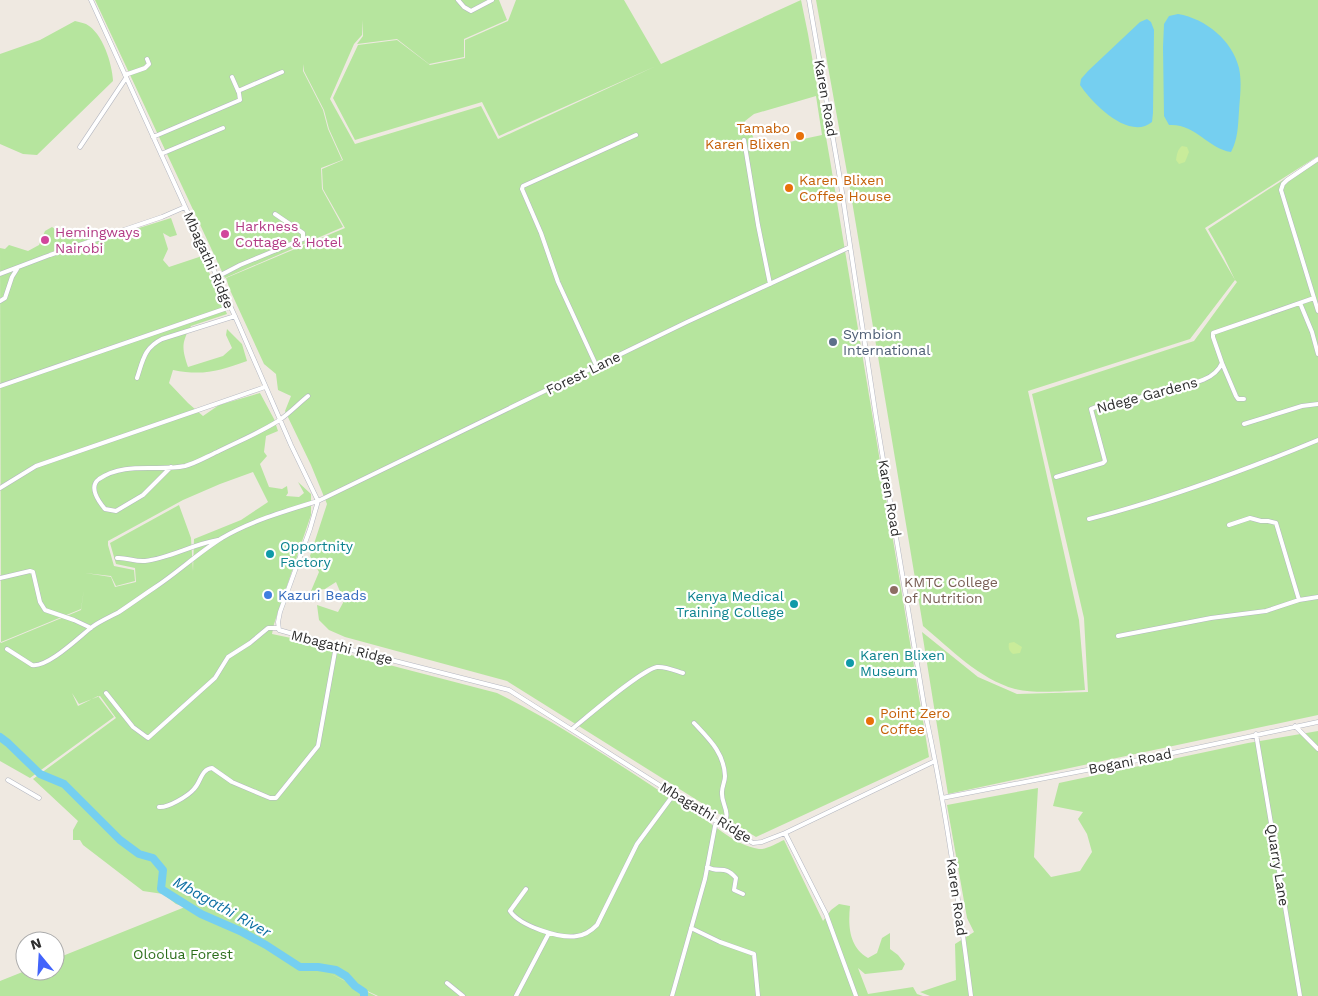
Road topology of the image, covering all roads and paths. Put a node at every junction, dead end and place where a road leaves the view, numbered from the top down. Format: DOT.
graph roads {
  1 [pos="90,0"];
  2 [pos="458,0"];
  3 [pos="492,0"];
  4 [pos="809,0"];
  5 [pos="147,59"];
  6 [pos="282,72"];
  7 [pos="125,77"];
  8 [pos="232,77"];
  9 [pos="238,91"];
  10 [pos="222,128"];
  11 [pos="636,135"];
  12 [pos="153,137"];
  13 [pos="744,140"];
  14 [pos="80,147"];
  15 [pos="161,154"];
  16 [pos="1318,159"];
  17 [pos="185,207"];
  18 [pos="275,214"];
  19 [pos="850,247"];
  20 [pos="18,268"];
  21 [pos="0,274"];
  22 [pos="217,278"];
  23 [pos="770,284"];
  24 [pos="1314,298"];
  25 [pos="0,301"];
  26 [pos="1300,303"];
  27 [pos="230,307"];
  28 [pos="1318,311"];
  29 [pos="235,316"];
  30 [pos="1318,354"];
  31 [pos="1222,363"];
  32 [pos="597,367"];
  33 [pos="137,378"];
  34 [pos="0,386"];
  35 [pos="265,387"];
  36 [pos="308,396"];
  37 [pos="1244,399"];
  38 [pos="1318,404"];
  39 [pos="280,420"];
  40 [pos="1244,424"];
  41 [pos="1318,440"];
  42 [pos="171,467"];
  43 [pos="1056,477"];
  44 [pos="0,488"];
  45 [pos="318,501"];
  46 [pos="1089,519"];
  47 [pos="1229,525"];
  48 [pos="220,540"];
  49 [pos="117,558"];
  50 [pos="0,578"];
  51 [pos="1318,596"];
  52 [pos="1299,600"];
  53 [pos="91,628"];
  54 [pos="278,628"];
  55 [pos="1118,636"];
  56 [pos="336,646"];
  57 [pos="7,649"];
  58 [pos="684,673"];
  59 [pos="106,693"];
  60 [pos="1318,722"];
  61 [pos="694,724"];
  62 [pos="1295,726"];
  63 [pos="572,730"];
  64 [pos="1256,734"];
  65 [pos="1318,749"];
  66 [pos="935,761"];
  67 [pos="8,780"];
  68 [pos="674,794"];
  69 [pos="38,798"];
  70 [pos="942,798"];
  71 [pos="159,807"];
  72 [pos="716,821"];
  73 [pos="724,826"];
  74 [pos="785,832"];
  75 [pos="707,867"];
  76 [pos="526,889"];
  77 [pos="743,894"];
  78 [pos="691,928"];
  79 [pos="548,933"];
  80 [pos="447,983"];
  81 [pos="464,996"];
  82 [pos="516,996"];
  83 [pos="672,996"];
  84 [pos="758,996"];
  85 [pos="856,996"];
  86 [pos="971,996"];
  87 [pos="1300,996"];
  1 -- 7 [label="street, Mbagathi Ridge"];
  2 -- 3 [label="street"];
  4 -- 19 [label="street, Karen Road"];
  5 -- 7 [label="street"];
  6 -- 9 [label="street"];
  7 -- 12 [label="street, Mbagathi Ridge"];
  7 -- 14 [label="street"];
  8 -- 9 [label="street"];
  9 -- 12 [label="street"];
  10 -- 15 [label="street"];
  11 -- 32 [label="street"];
  12 -- 15 [label="street, Mbagathi Ridge"];
  13 -- 23 [label="street"];
  15 -- 17 [label="street, Mbagathi Ridge"];
  16 -- 24 [label="street"];
  17 -- 20 [label="street"];
  17 -- 22 [label="street, Mbagathi Ridge"];
  18 -- 22 [label="street"];
  19 -- 23 [label="street, Forest Lane"];
  19 -- 66 [label="street, Karen Road"];
  20 -- 21 [label="street"];
  20 -- 25 [label="street"];
  22 -- 27 [label="street, Mbagathi Ridge"];
  23 -- 32 [label="street, Forest Lane"];
  24 -- 26 [label="street"];
  24 -- 28 [label="street"];
  26 -- 30 [label="street"];
  26 -- 31 [label="street"];
  27 -- 29 [label="street, Mbagathi Ridge"];
  27 -- 34 [label="street"];
  29 -- 33 [label="street"];
  29 -- 35 [label="street, Mbagathi Ridge"];
  31 -- 37 [label="street"];
  31 -- 43 [label="street, Ndege Gardens"];
  32 -- 45 [label="street, Forest Lane"];
  35 -- 39 [label="street, Mbagathi Ridge"];
  35 -- 44 [label="street"];
  36 -- 39 [label="street"];
  38 -- 40 [label="street"];
  39 -- 42 [label="street"];
  39 -- 45 [label="street, Mbagathi Ridge"];
  41 -- 46 [label="street"];
  42 -- 42 [label="street"];
  45 -- 48 [label="street, Forest Lane"];
  45 -- 54 [label="street, Mbagathi Ridge"];
  47 -- 52 [label="street"];
  48 -- 49 [label="street"];
  48 -- 53 [label="street"];
  50 -- 53 [label="street"];
  51 -- 52 [label="street"];
  52 -- 55 [label="street"];
  53 -- 57 [label="street"];
  54 -- 56 [label="street, Mbagathi Ridge"];
  54 -- 59 [label="street"];
  56 -- 63 [label="street, Mbagathi Ridge"];
  56 -- 71 [label="street"];
  58 -- 63 [label="street"];
  60 -- 62 [label="street, Bogani Road"];
  61 -- 73 [label="street"];
  62 -- 64 [label="street, Bogani Road"];
  62 -- 65 [label="street"];
  63 -- 68 [label="street, Mbagathi Ridge"];
  64 -- 70 [label="street, Bogani Road"];
  64 -- 87 [label="street, Quarry Lane"];
  66 -- 70 [label="street, Karen Road"];
  66 -- 74 [label="street, Mbagathi Ridge"];
  67 -- 69 [label="street"];
  68 -- 72 [label="street, Mbagathi Ridge"];
  68 -- 79 [label="street"];
  70 -- 86 [label="street, Karen Road"];
  72 -- 73 [label="street, Mbagathi Ridge"];
  72 -- 75 [label="street"];
  73 -- 74 [label="street, Mbagathi Ridge"];
  74 -- 85 [label="street"];
  75 -- 77 [label="street"];
  75 -- 78 [label="street"];
  76 -- 79 [label="street"];
  78 -- 83 [label="street"];
  78 -- 84 [label="street"];
  79 -- 82 [label="street"];
  80 -- 81 [label="street"];
}
